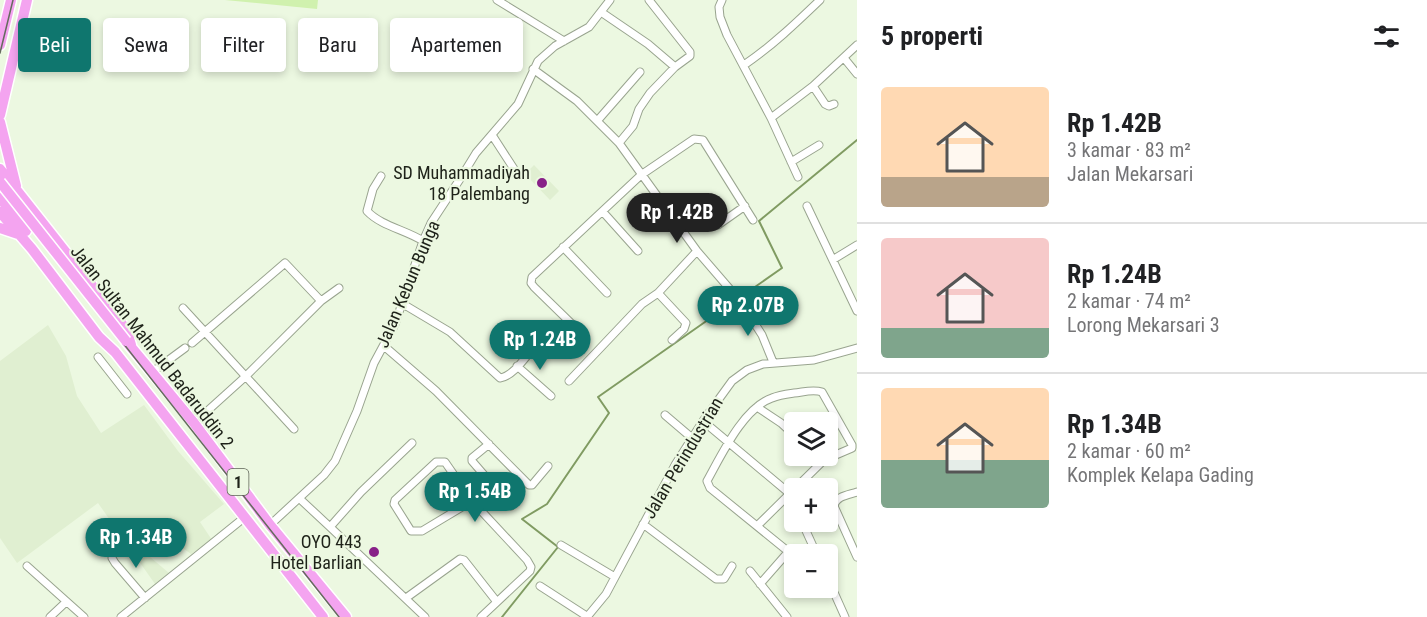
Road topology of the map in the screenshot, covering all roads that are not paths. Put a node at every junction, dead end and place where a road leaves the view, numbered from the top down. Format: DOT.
graph roads {
  1 [pos="11,0"];
  2 [pos="27,0"];
  3 [pos="497,0"];
  4 [pos="610,0"];
  5 [pos="649,0"];
  6 [pos="722,0"];
  7 [pos="820,0"];
  8 [pos="601,12"];
  9 [pos="564,41"];
  10 [pos="0,45"];
  11 [pos="857,45"];
  12 [pos="844,58"];
  13 [pos="744,65"];
  14 [pos="675,67"];
  15 [pos="533,69"];
  16 [pos="640,72"];
  17 [pos="857,74"];
  18 [pos="813,86"];
  19 [pos="834,104"];
  20 [pos="0,115"];
  21 [pos="771,118"];
  22 [pos="598,120"];
  23 [pos="0,122"];
  24 [pos="492,135"];
  25 [pos="619,143"];
  26 [pos="819,145"];
  27 [pos="791,162"];
  28 [pos="0,169"];
  29 [pos="514,170"];
  30 [pos="641,175"];
  31 [pos="381,176"];
  32 [pos="798,177"];
  33 [pos="0,182"];
  34 [pos="16,189"];
  35 [pos="0,193"];
  36 [pos="0,198"];
  37 [pos="807,206"];
  38 [pos="745,207"];
  39 [pos="0,212"];
  40 [pos="603,212"];
  41 [pos="753,220"];
  42 [pos="718,225"];
  43 [pos="0,228"];
  44 [pos="21,236"];
  45 [pos="423,241"];
  46 [pos="857,245"];
  47 [pos="563,247"];
  48 [pos="638,251"];
  49 [pos="697,251"];
  50 [pos="834,259"];
  51 [pos="339,288"];
  52 [pos="607,293"];
  53 [pos="658,293"];
  54 [pos="321,301"];
  55 [pos="403,304"];
  56 [pos="183,308"];
  57 [pos="857,311"];
  58 [pos="576,328"];
  59 [pos="205,332"];
  60 [pos="672,340"];
  61 [pos="128,343"];
  62 [pos="192,343"];
  63 [pos="384,346"];
  64 [pos="535,346"];
  65 [pos="185,348"];
  66 [pos="857,348"];
  67 [pos="116,353"];
  68 [pos="98,357"];
  69 [pos="773,362"];
  70 [pos="517,366"];
  71 [pos="108,370"];
  72 [pos="151,373"];
  73 [pos="245,377"];
  74 [pos="569,381"];
  75 [pos="127,394"];
  76 [pos="551,396"];
  77 [pos="757,407"];
  78 [pos="833,412"];
  79 [pos="665,415"];
  80 [pos="838,420"];
  81 [pos="703,421"];
  82 [pos="194,423"];
  83 [pos="784,426"];
  84 [pos="294,429"];
  85 [pos="692,438"];
  86 [pos="729,442"];
  87 [pos="412,443"];
  88 [pos="489,444"];
  89 [pos="838,453"];
  90 [pos="548,465"];
  91 [pos="814,466"];
  92 [pos="803,478"];
  93 [pos="784,489"];
  94 [pos="857,492"];
  95 [pos="784,498"];
  96 [pos="300,499"];
  97 [pos="472,501"];
  98 [pos="511,506"];
  99 [pos="245,517"];
  100 [pos="643,524"];
  101 [pos="270,525"];
  102 [pos="758,525"];
  103 [pos="330,527"];
  104 [pos="113,545"];
  105 [pos="561,545"];
  106 [pos="784,547"];
  107 [pos="857,557"];
  108 [pos="784,562"];
  109 [pos="27,566"];
  110 [pos="732,566"];
  111 [pos="750,571"];
  112 [pos="615,577"];
  113 [pos="760,584"];
  114 [pos="540,586"];
  115 [pos="145,598"];
  116 [pos="406,598"];
  117 [pos="836,598"];
  118 [pos="66,602"];
  119 [pos="497,602"];
  120 [pos="50,617"];
  121 [pos="84,617"];
  122 [pos="121,617"];
  123 [pos="323,617"];
  124 [pos="346,617"];
  125 [pos="424,617"];
  126 [pos="481,617"];
  127 [pos="587,617"];
  128 [pos="787,617"];
  129 [pos="845,617"];
  1 -- 10 [label="highway"];
  2 -- 20 [label="highway"];
  3 -- 9 [label="street"];
  4 -- 8 [label="street, Jalan Kebun Bunga"];
  5 -- 14 [label="street"];
  6 -- 13 [label="street"];
  7 -- 13 [label="street"];
  8 -- 9 [label="street, Jalan Kebun Bunga"];
  8 -- 14 [label="street"];
  9 -- 15 [label="street, Jalan Kebun Bunga"];
  11 -- 12 [label="street"];
  12 -- 17 [label="street"];
  12 -- 18 [label="street"];
  13 -- 21 [label="street"];
  14 -- 25 [label="street"];
  15 -- 22 [label="street"];
  15 -- 24 [label="street, Jalan Kebun Bunga"];
  16 -- 22 [label="street"];
  18 -- 19 [label="street"];
  18 -- 21 [label="street"];
  21 -- 27 [label="street"];
  22 -- 25 [label="street"];
  23 -- 34 [label="highway"];
  24 -- 29 [label="street"];
  24 -- 45 [label="street, Jalan Kebun Bunga"];
  25 -- 30 [label="street"];
  26 -- 27 [label="street"];
  27 -- 32 [label="street"];
  28 -- 34 [label="highway, 1"];
  30 -- 38 [label="street"];
  30 -- 40 [label="street"];
  30 -- 49 [label="street"];
  31 -- 45 [label="street"];
  33 -- 61 [label="highway, Jalan Sultan Mahmud Badaruddin 2 / 1, bridge"];
  34 -- 35 [label="highway"];
  34 -- 61 [label="highway, 1"];
  36 -- 67 [label="highway, Jalan Sultan Mahmud Badaruddin 2 / 1"];
  37 -- 50 [label="street"];
  38 -- 41 [label="street"];
  38 -- 42 [label="street"];
  39 -- 44 [label="highway, 1"];
  40 -- 47 [label="street"];
  40 -- 48 [label="street"];
  43 -- 44 [label="highway"];
  44 -- 67 [label="highway, 1"];
  45 -- 55 [label="street, Jalan Kebun Bunga"];
  46 -- 50 [label="street"];
  47 -- 52 [label="street"];
  47 -- 58 [label="street"];
  49 -- 53 [label="street"];
  49 -- 69 [label="street"];
  50 -- 57 [label="street"];
  51 -- 54 [label="street"];
  53 -- 60 [label="street"];
  53 -- 74 [label="street"];
  54 -- 59 [label="street"];
  54 -- 73 [label="street"];
  55 -- 63 [label="street, Jalan Kebun Bunga"];
  55 -- 70 [label="street"];
  56 -- 59 [label="street"];
  59 -- 62 [label="street"];
  59 -- 73 [label="street"];
  61 -- 72 [label="highway, Jalan Sultan Mahmud Badaruddin 2 / 1"];
  63 -- 88 [label="street"];
  63 -- 96 [label="street, Jalan Kebun Bunga"];
  64 -- 70 [label="street"];
  65 -- 72 [label="street"];
  66 -- 69 [label="street, Jalan Perindustrian"];
  67 -- 71 [label="street"];
  67 -- 99 [label="highway, 1"];
  68 -- 71 [label="street"];
  69 -- 81 [label="street, Jalan Perindustrian"];
  70 -- 76 [label="street"];
  71 -- 75 [label="street"];
  72 -- 82 [label="highway, Jalan Sultan Mahmud Badaruddin 2 / 1"];
  73 -- 82 [label="street"];
  73 -- 84 [label="street"];
  77 -- 78 [label="street"];
  77 -- 83 [label="street"];
  77 -- 86 [label="street"];
  79 -- 85 [label="street"];
  80 -- 89 [label="street"];
  81 -- 85 [label="street, Jalan Perindustrian"];
  81 -- 86 [label="street"];
  82 -- 101 [label="highway, Jalan Sultan Mahmud Badaruddin 2 / 1"];
  85 -- 100 [label="street, Jalan Perindustrian"];
  86 -- 93 [label="street"];
  86 -- 102 [label="street"];
  87 -- 103 [label="street"];
  88 -- 90 [label="street"];
  88 -- 98 [label="street"];
  91 -- 92 [label="street"];
  94 -- 107 [label="street"];
  95 -- 102 [label="street"];
  96 -- 101 [label="street, Jalan Kebun Bunga"];
  96 -- 103 [label="street"];
  97 -- 97 [label="street"];
  97 -- 119 [label="street"];
  99 -- 115 [label="street"];
  99 -- 123 [label="highway, 1"];
  100 -- 110 [label="street"];
  100 -- 112 [label="street, Jalan Perindustrian"];
  101 -- 124 [label="highway, Jalan Sultan Mahmud Badaruddin 2 / 1"];
  102 -- 106 [label="street"];
  103 -- 116 [label="street"];
  104 -- 115 [label="street"];
  105 -- 112 [label="street"];
  108 -- 113 [label="street"];
  109 -- 118 [label="street"];
  111 -- 113 [label="street"];
  112 -- 127 [label="street, Jalan Perindustrian"];
  113 -- 128 [label="street"];
  114 -- 127 [label="street"];
  115 -- 122 [label="street"];
  116 -- 119 [label="street"];
  116 -- 125 [label="street"];
  117 -- 129 [label="street"];
  118 -- 120 [label="street"];
  118 -- 121 [label="street"];
  119 -- 126 [label="street"];
}
